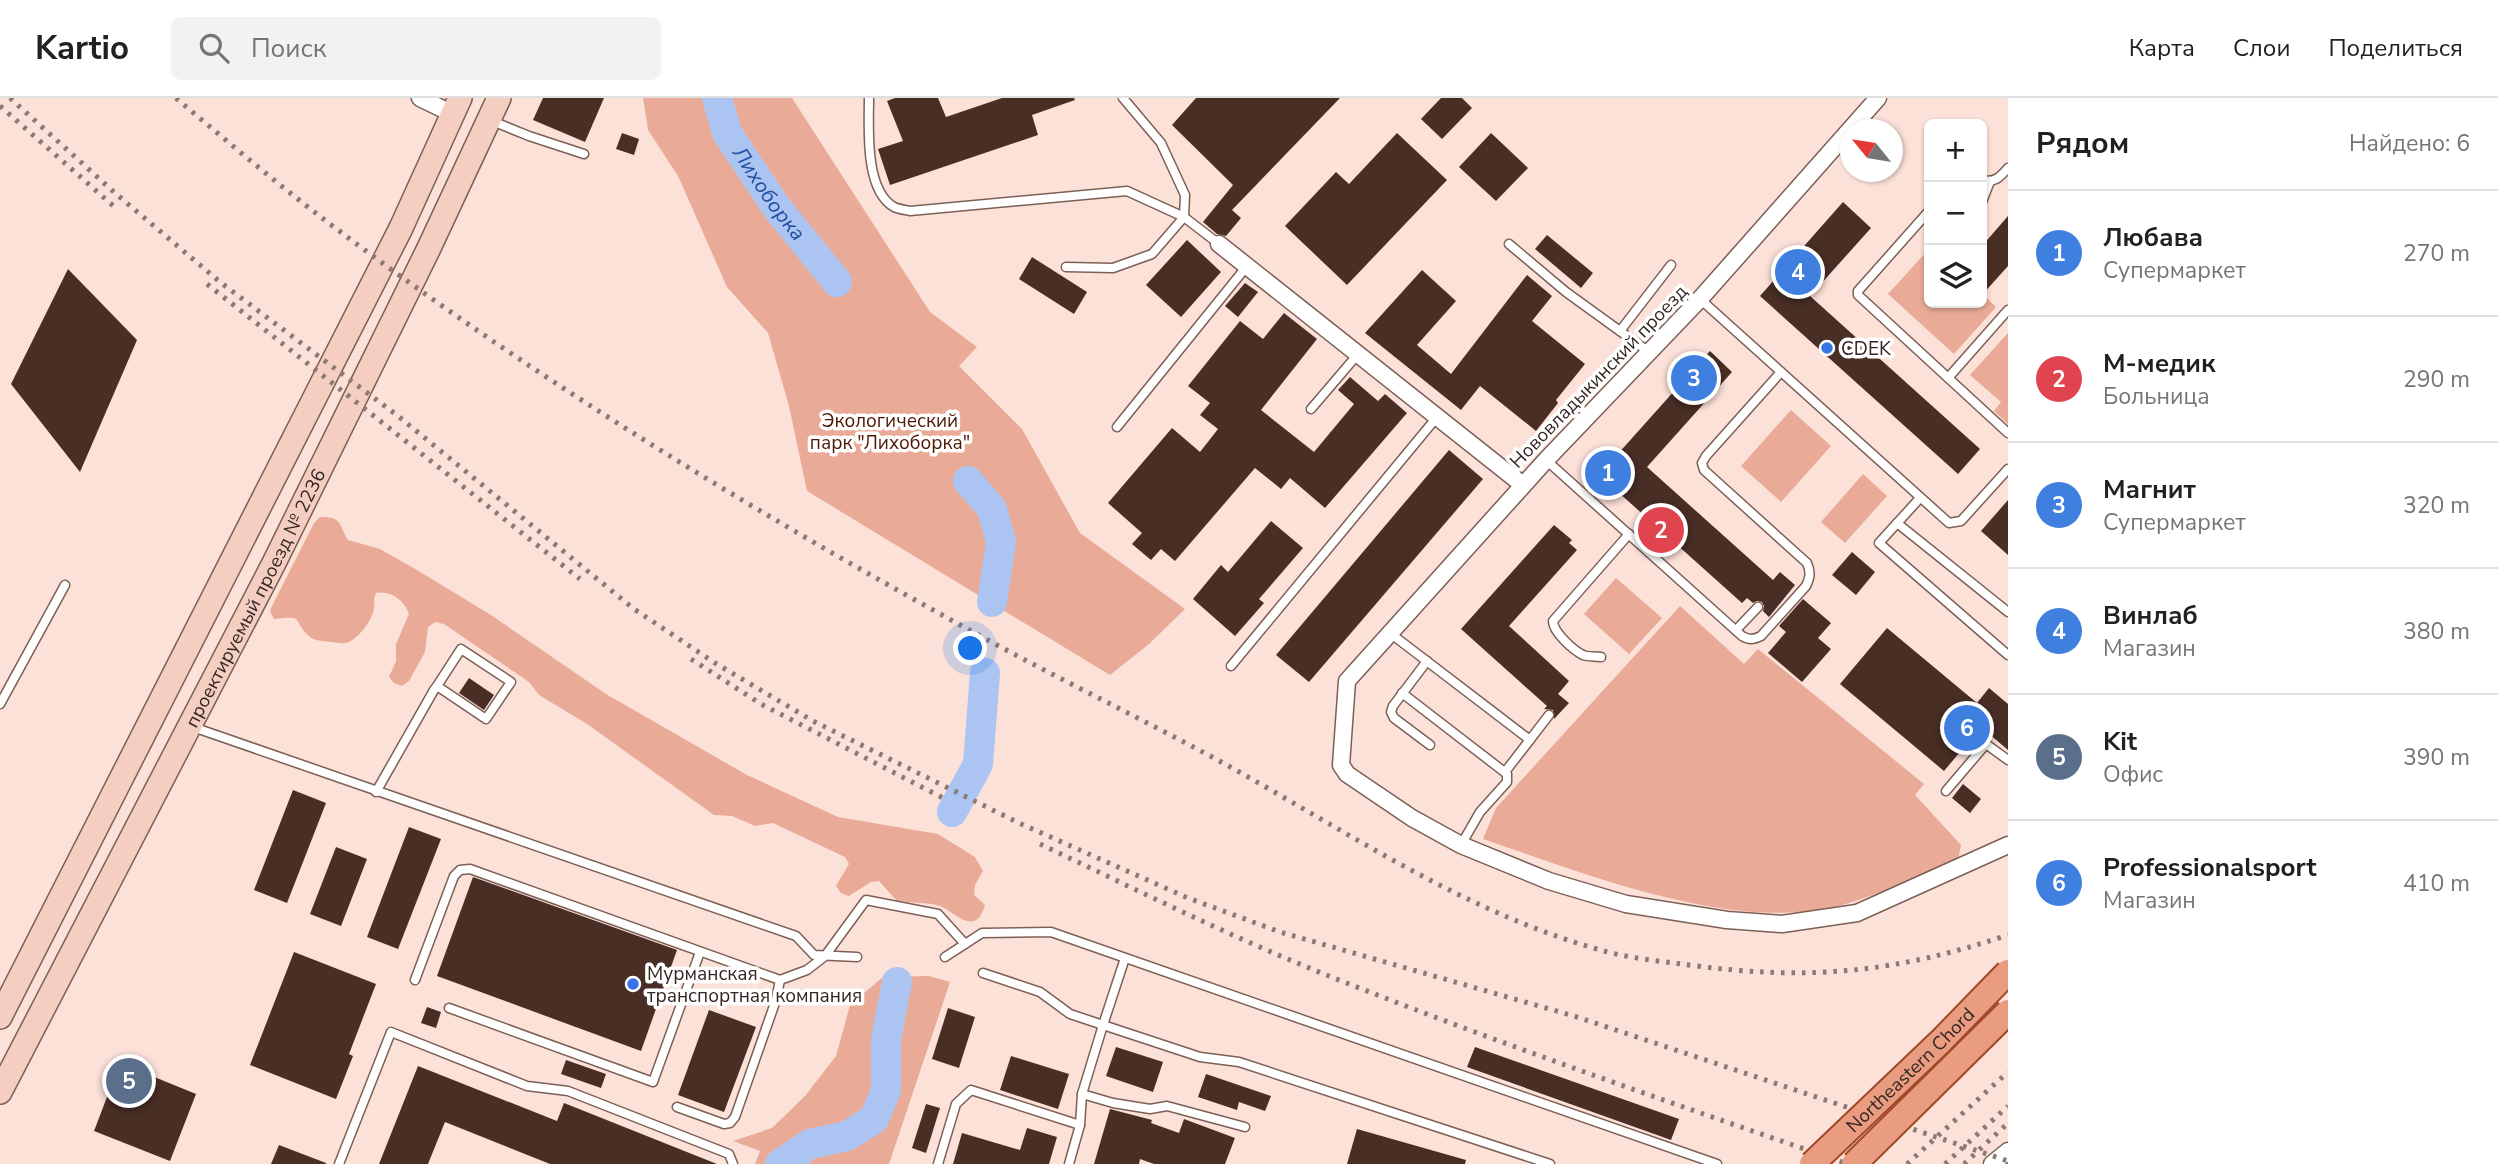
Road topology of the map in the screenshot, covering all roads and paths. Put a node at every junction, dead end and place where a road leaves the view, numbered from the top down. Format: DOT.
graph roads {
  1 [pos="419,98"];
  2 [pos="499,98"];
  3 [pos="869,98"];
  4 [pos="1124,98"];
  5 [pos="1878,98"];
  6 [pos="456,106"];
  7 [pos="489,120"];
  8 [pos="584,154"];
  9 [pos="2008,168"];
  10 [pos="1987,180"];
  11 [pos="1184,217"];
  12 [pos="1924,218"];
  13 [pos="1219,244"];
  14 [pos="1509,244"];
  15 [pos="1671,265"];
  16 [pos="1247,266"];
  17 [pos="1066,267"];
  18 [pos="1700,299"];
  19 [pos="2008,310"];
  20 [pos="1620,331"];
  21 [pos="1649,352"];
  22 [pos="1358,354"];
  23 [pos="1781,372"];
  24 [pos="1948,378"];
  25 [pos="1311,409"];
  26 [pos="1437,417"];
  27 [pos="1117,427"];
  28 [pos="2008,433"];
  29 [pos="1546,460"];
  30 [pos="2008,469"];
  31 [pos="1523,485"];
  32 [pos="1920,498"];
  33 [pos="1897,523"];
  34 [pos="1629,534"];
  35 [pos="65,585"];
  36 [pos="1758,607"];
  37 [pos="2008,611"];
  38 [pos="1736,631"];
  39 [pos="1390,633"];
  40 [pos="2008,655"];
  41 [pos="1601,657"];
  42 [pos="1427,662"];
  43 [pos="1231,666"];
  44 [pos="437,686"];
  45 [pos="1402,693"];
  46 [pos="0,704"];
  47 [pos="1549,715"];
  48 [pos="190,726"];
  49 [pos="1530,740"];
  50 [pos="1430,745"];
  51 [pos="2008,760"];
  52 [pos="1505,772"];
  53 [pos="1946,791"];
  54 [pos="376,792"];
  55 [pos="1461,845"];
  56 [pos="2008,845"];
  57 [pos="965,944"];
  58 [pos="700,952"];
  59 [pos="825,956"];
  60 [pos="858,957"];
  61 [pos="945,957"];
  62 [pos="1125,958"];
  63 [pos="2008,972"];
  64 [pos="984,973"];
  65 [pos="415,980"];
  66 [pos="780,980"];
  67 [pos="449,1008"];
  68 [pos="2008,1012"];
  69 [pos="0,1017"];
  70 [pos="1103,1025"];
  71 [pos="0,1092"];
  72 [pos="1082,1094"];
  73 [pos="677,1107"];
  74 [pos="1080,1125"];
  75 [pos="1245,1127"];
  76 [pos="2008,1151"];
  77 [pos="338,1164"];
  78 [pos="733,1164"];
  79 [pos="938,1164"];
  80 [pos="1069,1164"];
  81 [pos="1550,1164"];
  82 [pos="1717,1164"];
  83 [pos="1812,1164"];
  84 [pos="1854,1164"];
  85 [pos="1992,1164"];
  1 -- 6 [label="street, проектируемый проезд № 2236"];
  2 -- 7 [label="main road, проектируемый проезд № 2236"];
  3 -- 11 [label="lane"];
  4 -- 11 [label="lane"];
  5 -- 18 [label="street, Нововладыкинский проезд"];
  6 -- 69 [label="main road, проектируемый проезд № 2236"];
  7 -- 8 [label="lane"];
  7 -- 48 [label="main road, проектируемый проезд № 2236"];
  9 -- 10 [label="lane"];
  11 -- 13 [label="lane"];
  11 -- 17 [label="lane"];
  12 -- 24 [label="lane"];
  13 -- 16 [label="street"];
  14 -- 20 [label="lane"];
  15 -- 20 [label="lane"];
  16 -- 22 [label="street"];
  16 -- 27 [label="lane"];
  18 -- 21 [label="street, Нововладыкинский проезд"];
  18 -- 23 [label="lane"];
  19 -- 24 [label="lane"];
  20 -- 21 [label="lane"];
  21 -- 29 [label="street, Нововладыкинский проезд"];
  22 -- 25 [label="lane"];
  22 -- 26 [label="street"];
  23 -- 32 [label="lane"];
  23 -- 38 [label="lane"];
  24 -- 28 [label="lane"];
  26 -- 31 [label="street"];
  26 -- 43 [label="lane"];
  29 -- 31 [label="street, Нововладыкинский проезд"];
  29 -- 34 [label="lane"];
  30 -- 32 [label="lane"];
  31 -- 39 [label="street, Нововладыкинский проезд"];
  32 -- 33 [label="lane"];
  33 -- 37 [label="lane"];
  33 -- 40 [label="lane"];
  34 -- 38 [label="lane"];
  34 -- 41 [label="lane"];
  35 -- 46 [label="lane"];
  36 -- 38 [label="lane"];
  39 -- 42 [label="lane"];
  39 -- 55 [label="street, Нововладыкинский проезд"];
  42 -- 45 [label="lane"];
  42 -- 49 [label="lane"];
  44 -- 44 [label="lane"];
  44 -- 54 [label="lane"];
  45 -- 50 [label="lane"];
  45 -- 52 [label="lane"];
  47 -- 49 [label="lane"];
  48 -- 54 [label="lane"];
  48 -- 71 [label="main road, проектируемый проезд № 2236"];
  49 -- 52 [label="lane"];
  51 -- 53 [label="lane"];
  52 -- 55 [label="lane"];
  54 -- 59 [label="lane"];
  55 -- 56 [label="street"];
  57 -- 59 [label="lane"];
  57 -- 61 [label="lane"];
  57 -- 62 [label="lane"];
  58 -- 65 [label="lane"];
  58 -- 66 [label="lane"];
  58 -- 67 [label="lane"];
  59 -- 60 [label="lane"];
  59 -- 66 [label="lane"];
  62 -- 70 [label="lane"];
  62 -- 82 [label="lane"];
  63 -- 83 [label="main road, Northeastern Chord, bridge"];
  64 -- 70 [label="lane"];
  66 -- 73 [label="lane"];
  68 -- 84 [label="main road, Northeastern Chord, bridge"];
  70 -- 72 [label="lane"];
  70 -- 81 [label="lane"];
  72 -- 74 [label="lane"];
  72 -- 75 [label="lane"];
  74 -- 79 [label="lane"];
  74 -- 80 [label="lane"];
  76 -- 85 [label="street"];
  77 -- 78 [label="lane"];
}
